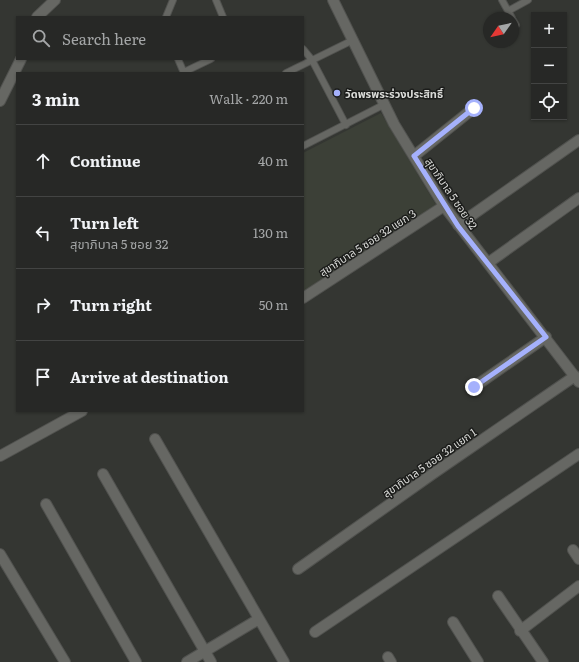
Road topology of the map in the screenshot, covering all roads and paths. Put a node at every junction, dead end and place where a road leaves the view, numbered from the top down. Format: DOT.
graph roads {
  1 [pos="55,0"];
  2 [pos="173,0"];
  3 [pos="216,0"];
  4 [pos="333,0"];
  5 [pos="502,0"];
  6 [pos="528,0"];
  7 [pos="508,11"];
  8 [pos="38,16"];
  9 [pos="166,16"];
  10 [pos="223,16"];
  11 [pos="353,40"];
  12 [pos="304,50"];
  13 [pos="20,60"];
  14 [pos="178,60"];
  15 [pos="208,60"];
  16 [pos="312,60"];
  17 [pos="184,72"];
  18 [pos="288,72"];
  19 [pos="0,101"];
  20 [pos="385,104"];
  21 [pos="474,108"];
  22 [pos="346,125"];
  23 [pos="579,140"];
  24 [pos="304,146"];
  25 [pos="414,156"];
  26 [pos="579,198"];
  27 [pos="444,206"];
  28 [pos="458,226"];
  29 [pos="488,263"];
  30 [pos="304,297"];
  31 [pos="546,337"];
  32 [pos="577,379"];
  33 [pos="474,387"];
  34 [pos="80,412"];
  35 [pos="155,439"];
  36 [pos="579,454"];
  37 [pos="0,456"];
  38 [pos="103,474"];
  39 [pos="46,504"];
  40 [pos="572,550"];
  41 [pos="0,554"];
  42 [pos="579,559"];
  43 [pos="298,569"];
  44 [pos="579,586"];
  45 [pos="498,596"];
  46 [pos="259,619"];
  47 [pos="453,622"];
  48 [pos="520,631"];
  49 [pos="314,632"];
  50 [pos="205,652"];
  51 [pos="65,662"];
  52 [pos="136,662"];
  53 [pos="187,662"];
  54 [pos="211,662"];
  55 [pos="284,662"];
  56 [pos="478,662"];
  57 [pos="543,662"];
  1 -- 8 [label="street"];
  2 -- 9 [label="lane"];
  3 -- 10 [label="lane"];
  4 -- 11 [label="street, สุขาภิบาล 5 ซอย 32"];
  5 -- 7 [label="lane"];
  6 -- 7 [label="lane"];
  11 -- 16 [label="lane"];
  11 -- 20 [label="street, สุขาภิบาล 5 ซอย 32"];
  12 -- 16 [label="lane"];
  13 -- 19 [label="street"];
  14 -- 17 [label="lane"];
  15 -- 17 [label="lane"];
  16 -- 18 [label="lane"];
  16 -- 22 [label="lane"];
  20 -- 22 [label="lane"];
  20 -- 25 [label="street, สุขาภิบาล 5 ซอย 32"];
  21 -- 25 [label="street"];
  22 -- 24 [label="lane"];
  23 -- 28 [label="street"];
  25 -- 27 [label="street, สุขาภิบาล 5 ซอย 32"];
  26 -- 29 [label="street"];
  27 -- 28 [label="street, สุขาภิบาล 5 ซอย 32"];
  27 -- 30 [label="street, สุขาภิบาล 5 ซอย 32 แยก 3"];
  28 -- 29 [label="street, สุขาภิบาล 5 ซอย 32"];
  29 -- 31 [label="street, สุขาภิบาล 5 ซอย 32"];
  31 -- 32 [label="street, สุขาภิบาล 5 ซอย 32"];
  31 -- 33 [label="street"];
  32 -- 43 [label="street, สุขาภิบาล 5 ซอย 32 แยก 1"];
  34 -- 37 [label="street"];
  35 -- 46 [label="street"];
  36 -- 49 [label="street"];
  38 -- 50 [label="street"];
  39 -- 52 [label="street"];
  40 -- 42 [label="street"];
  41 -- 51 [label="street"];
  44 -- 48 [label="street"];
  45 -- 48 [label="street"];
  46 -- 50 [label="street"];
  46 -- 55 [label="street"];
  47 -- 56 [label="street"];
  48 -- 57 [label="street"];
  50 -- 53 [label="street"];
  50 -- 54 [label="street"];
}
